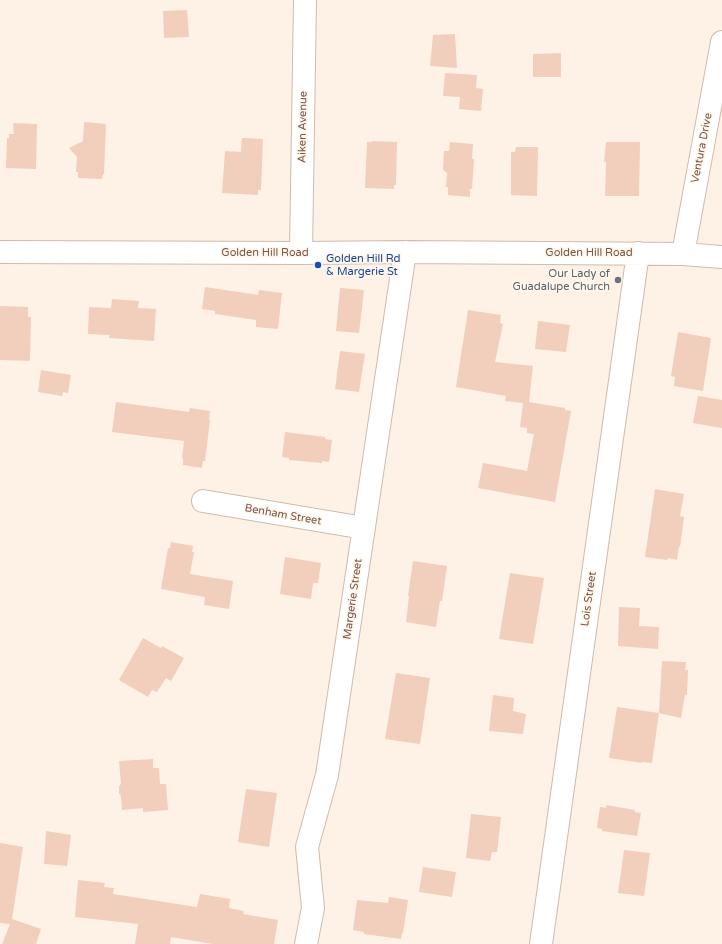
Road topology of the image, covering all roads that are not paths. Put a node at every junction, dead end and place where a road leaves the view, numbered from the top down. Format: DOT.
graph roads {
  1 [pos="305,0"];
  2 [pos="722,42"];
  3 [pos="0,252"];
  4 [pos="405,252"];
  5 [pos="301,253"];
  6 [pos="638,254"];
  7 [pos="682,254"];
  8 [pos="722,257"];
  9 [pos="203,501"];
  10 [pos="364,528"];
  11 [pos="306,944"];
  12 [pos="541,944"];
  1 -- 5 [label="street, Aiken Avenue"];
  2 -- 7 [label="street, Ventura Drive"];
  3 -- 5 [label="street, Golden Hill Road"];
  4 -- 5 [label="street, Golden Hill Road"];
  4 -- 6 [label="street, Golden Hill Road"];
  4 -- 10 [label="street, Margerie Street"];
  6 -- 7 [label="street, Golden Hill Road"];
  6 -- 12 [label="street, Lois Street"];
  7 -- 8 [label="street, Golden Hill Road"];
  9 -- 10 [label="street, Benham Street"];
  10 -- 11 [label="street, Margerie Street"];
}
